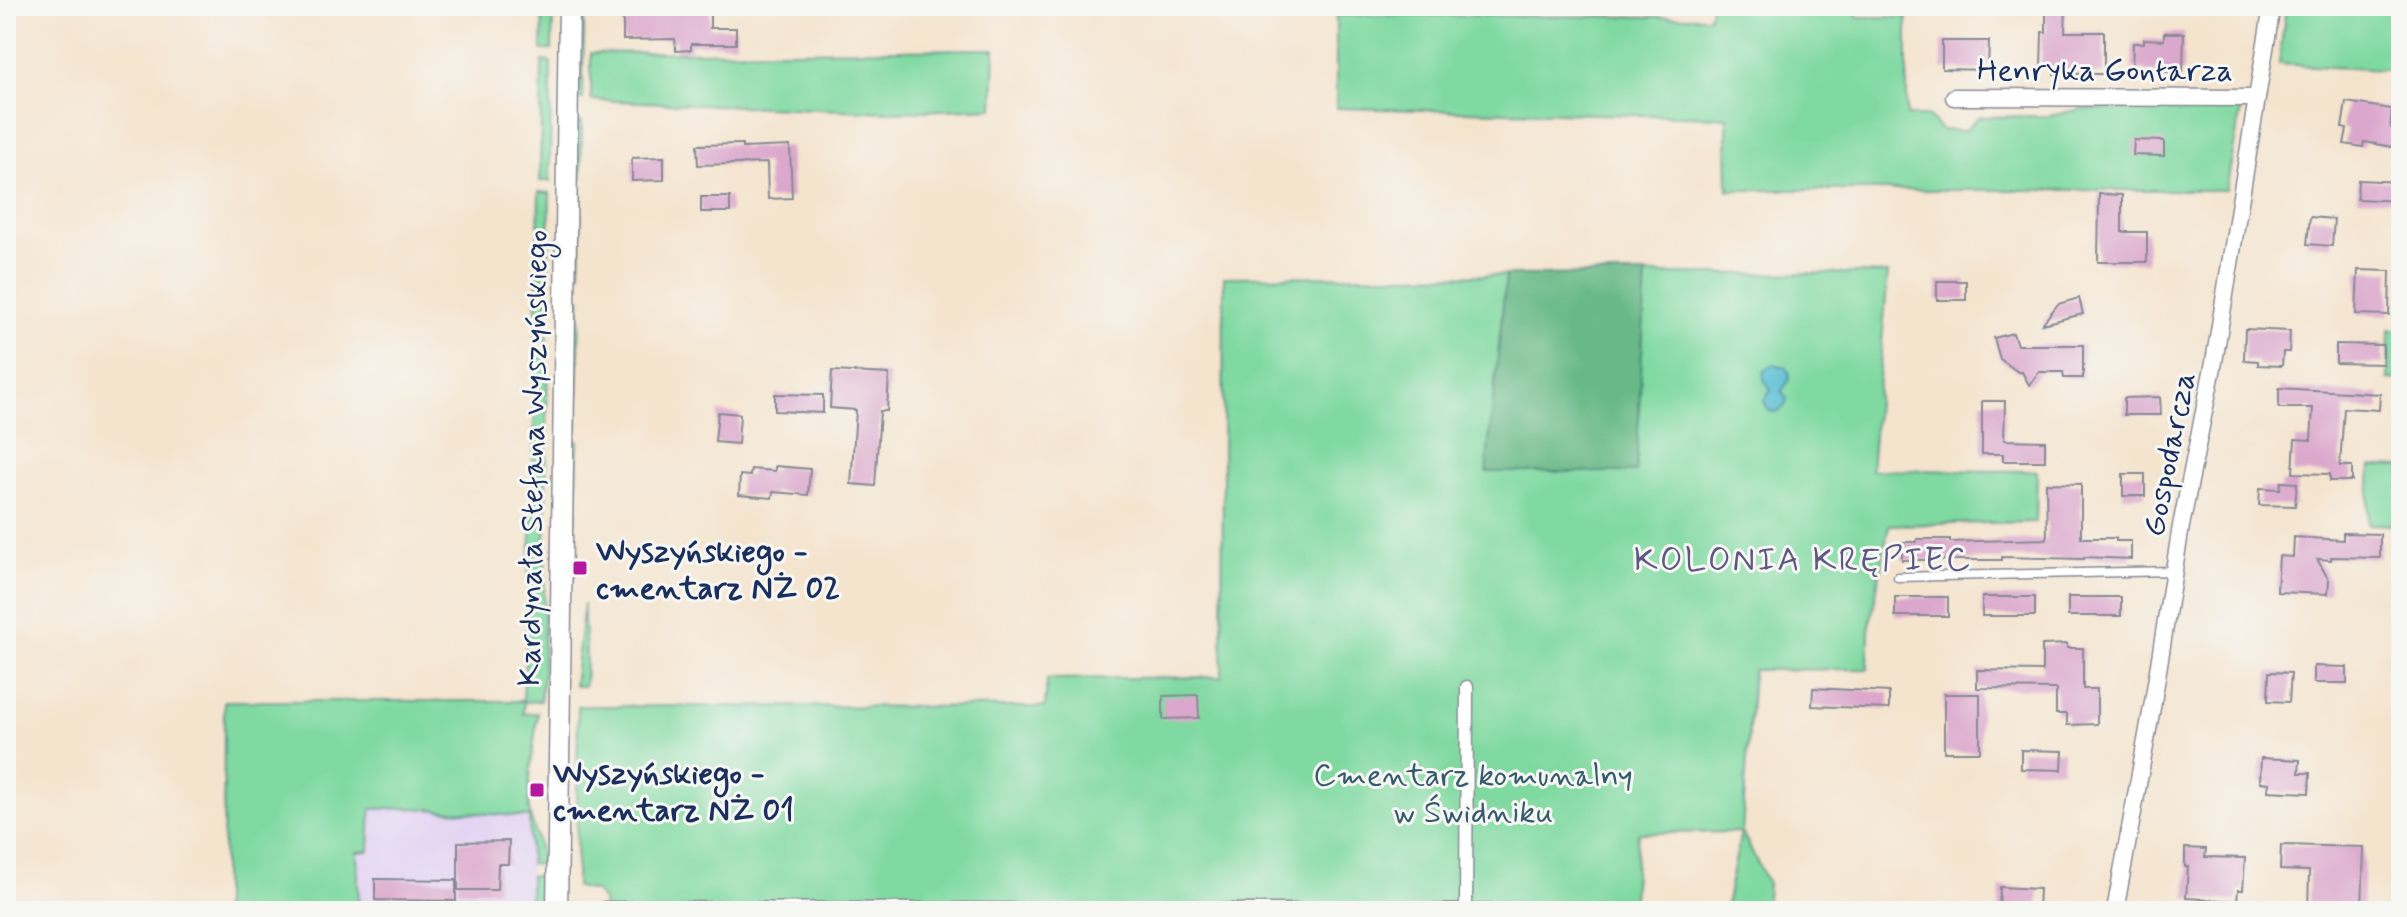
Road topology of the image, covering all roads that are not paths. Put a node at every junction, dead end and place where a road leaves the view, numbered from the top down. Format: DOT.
graph roads {
  1 [pos="569,6"];
  2 [pos="2272,6"];
  3 [pos="1954,97"];
  4 [pos="2257,98"];
  5 [pos="2174,571"];
  6 [pos="1898,577"];
  7 [pos="1467,687"];
  8 [pos="604,908"];
  9 [pos="1466,910"];
  10 [pos="557,911"];
  11 [pos="1620,911"];
  12 [pos="2115,911"];
  1 -- 10 [label="street, Kardynała Stefana Wyszyńskiego"];
  2 -- 4 [label="street, Gospodarcza"];
  3 -- 4 [label="street, Henryka Gontarza"];
  4 -- 5 [label="street, Gospodarcza"];
  5 -- 6 [label="lane"];
  5 -- 12 [label="street, Gospodarcza"];
  7 -- 9 [label="street"];
  8 -- 9 [label="street"];
  9 -- 11 [label="street"];
}
